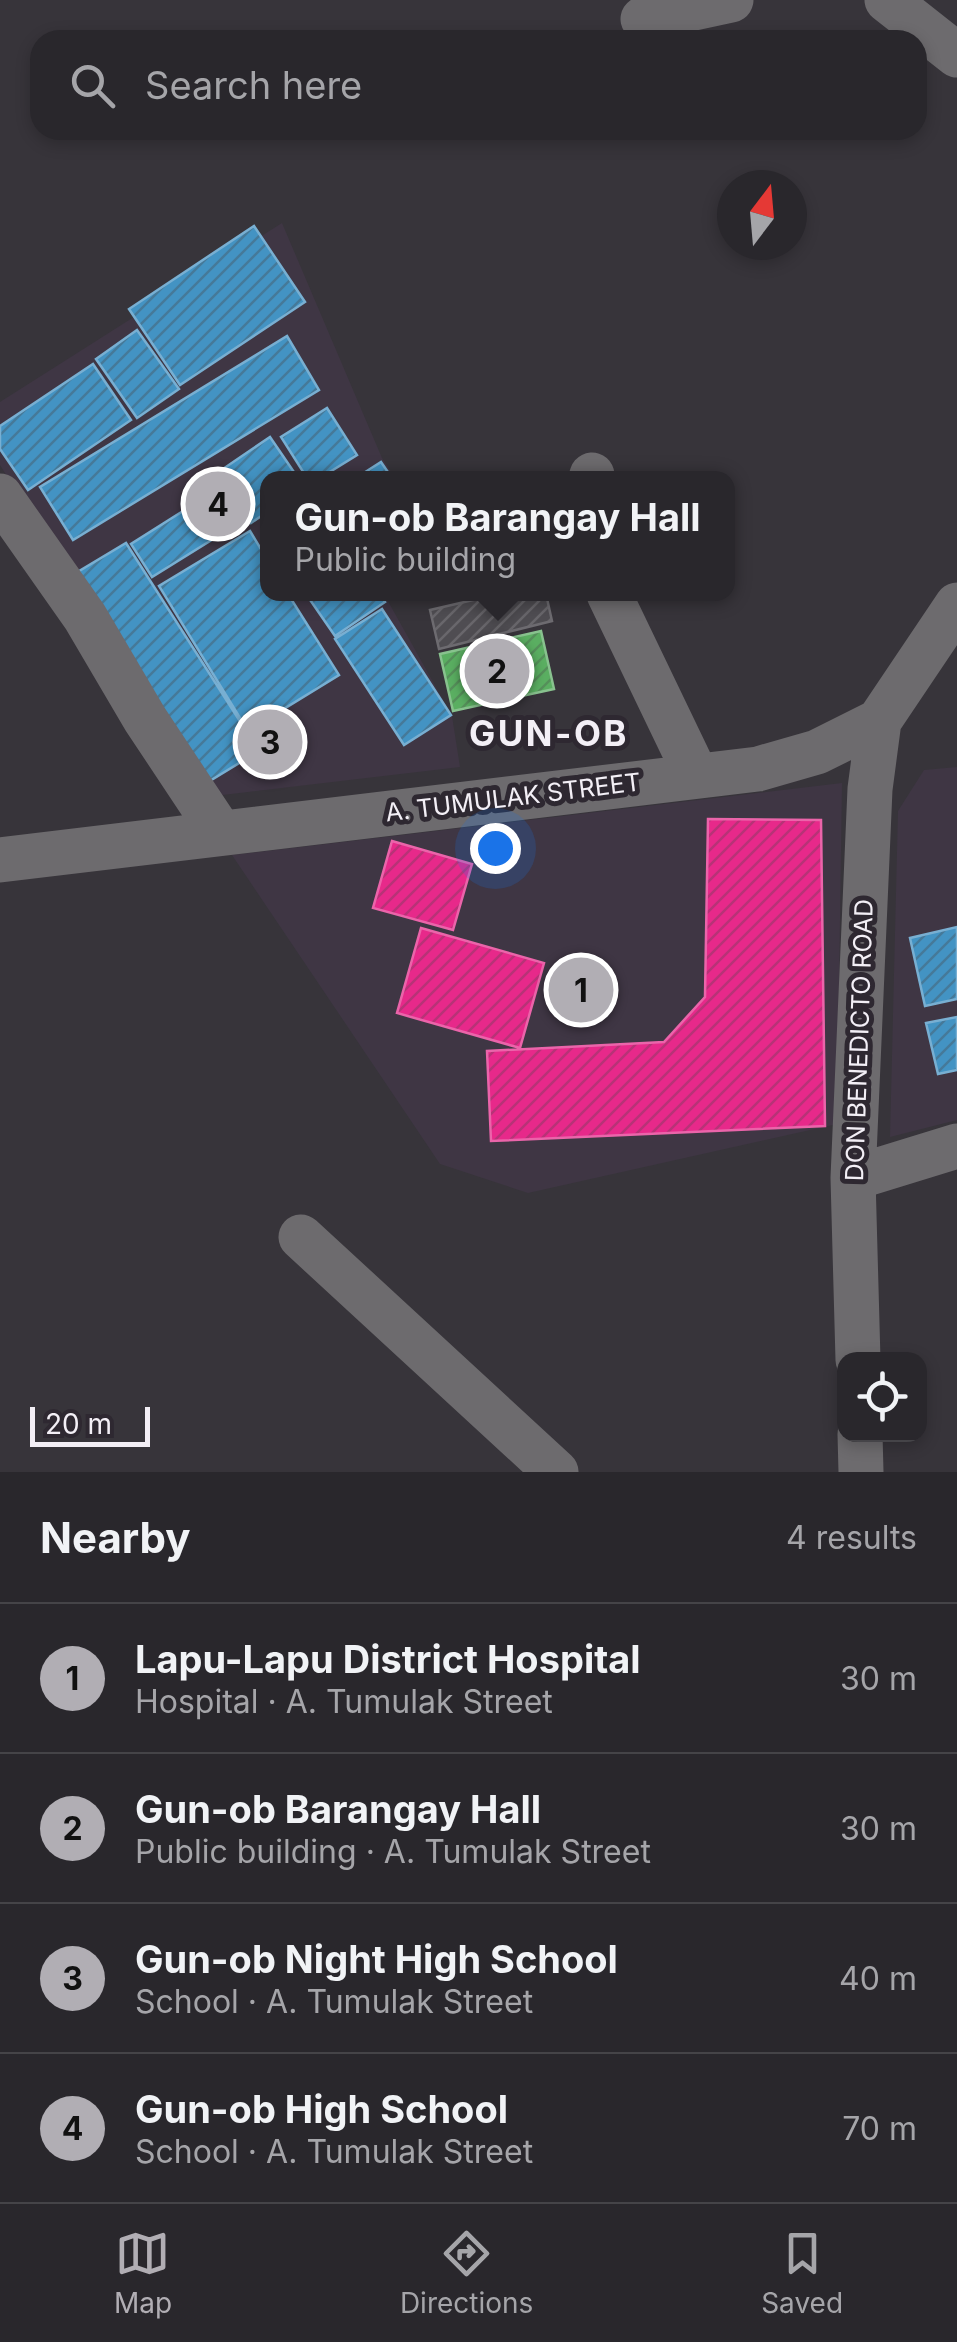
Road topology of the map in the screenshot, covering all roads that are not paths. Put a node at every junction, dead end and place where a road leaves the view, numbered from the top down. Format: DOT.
graph roads {
  1 [pos="731,0"];
  2 [pos="887,0"];
  3 [pos="643,19"];
  4 [pos="925,30"];
  5 [pos="927,31"];
  6 [pos="957,55"];
  7 [pos="0,496"];
  8 [pos="612,601"];
  9 [pos="957,605"];
  10 [pos="879,720"];
  11 [pos="696,775"];
  12 [pos="220,832"];
  13 [pos="0,860"];
  14 [pos="957,1146"];
  15 [pos="853,1178"];
  16 [pos="301,1237"];
  17 [pos="858,1352"];
  18 [pos="860,1442"];
  19 [pos="556,1472"];
  20 [pos="860,1472"];
  1 -- 3 [label="street"];
  2 -- 4 [label="street"];
  5 -- 6 [label="street"];
  7 -- 12 [label="street"];
  8 -- 11 [label="street"];
  9 -- 10 [label="street, A. TUMULAK STREET"];
  10 -- 11 [label="street, A. TUMULAK STREET"];
  10 -- 15 [label="street, DON BENEDICTO ROAD"];
  11 -- 12 [label="street, A. TUMULAK STREET"];
  12 -- 13 [label="street, A. TUMULAK STREET"];
  14 -- 15 [label="street"];
  15 -- 17 [label="street, DON BENEDICTO ROAD"];
  16 -- 19 [label="street"];
  18 -- 20 [label="street"];
}
